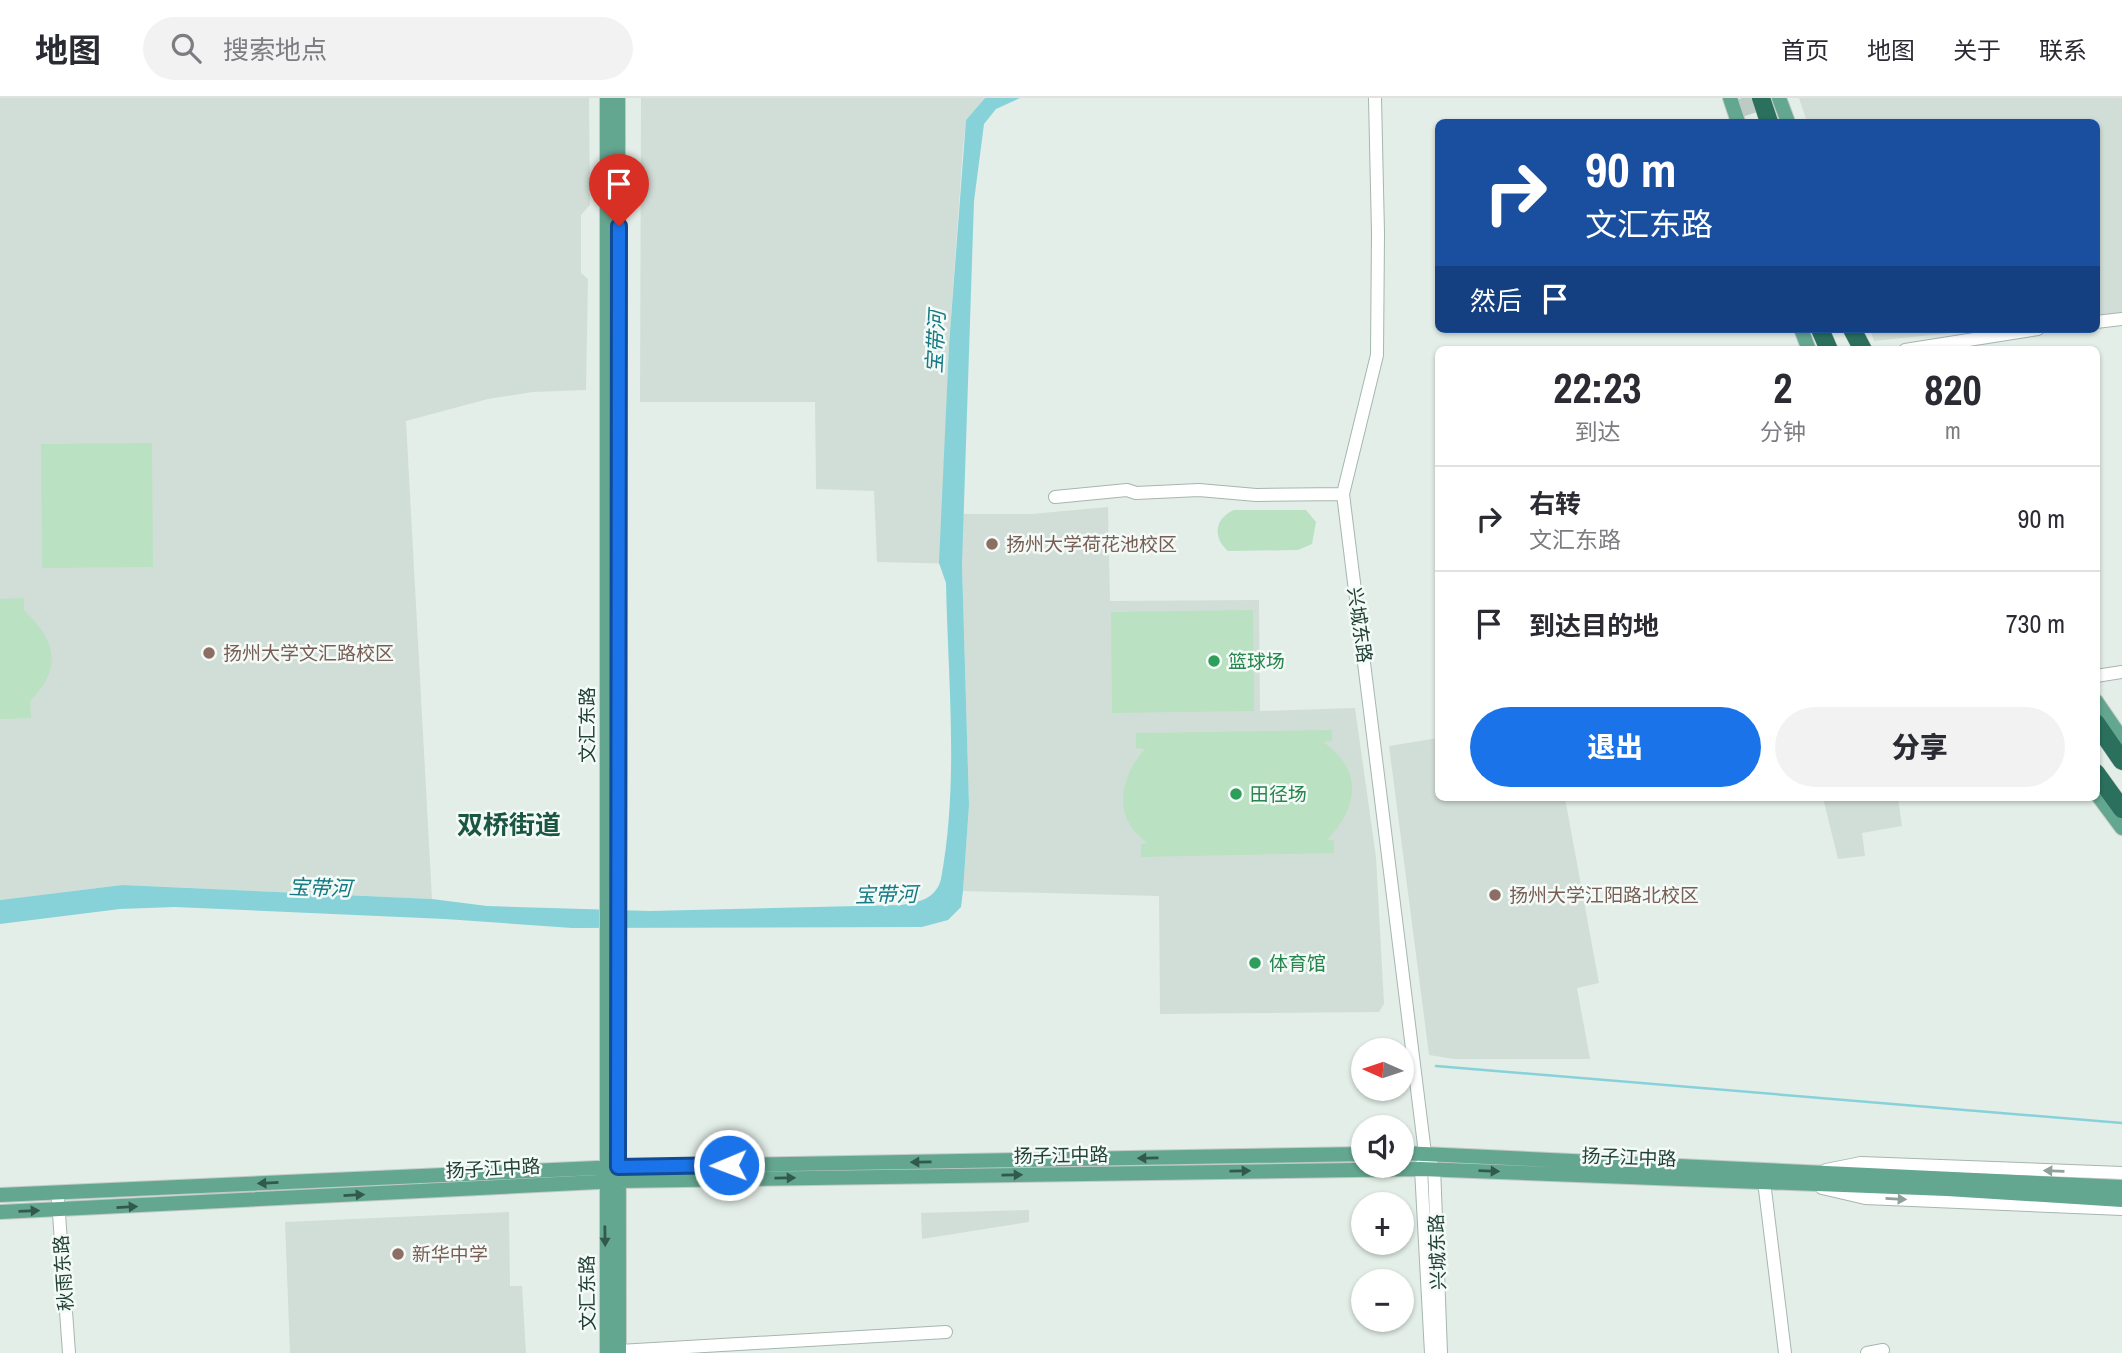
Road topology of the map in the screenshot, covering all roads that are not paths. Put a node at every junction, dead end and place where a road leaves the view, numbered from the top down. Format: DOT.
graph roads {
  1 [pos="607,98"];
  2 [pos="618,98"];
  3 [pos="1375,98"];
  4 [pos="1730,98"];
  5 [pos="1761,98"];
  6 [pos="1779,98"];
  7 [pos="1737,119"];
  8 [pos="1768,119"];
  9 [pos="1787,119"];
  10 [pos="2122,319"];
  11 [pos="2100,322"];
  12 [pos="2013,333"];
  13 [pos="1930,346"];
  14 [pos="1343,494"];
  15 [pos="1055,497"];
  16 [pos="2122,672"];
  17 [pos="2100,675"];
  18 [pos="2100,707"];
  19 [pos="2100,729"];
  20 [pos="2122,739"];
  21 [pos="2122,761"];
  22 [pos="2100,763"];
  23 [pos="2100,778"];
  24 [pos="2122,793"];
  25 [pos="2100,798"];
  26 [pos="2122,809"];
  27 [pos="2122,828"];
  28 [pos="612,872"];
  29 [pos="1414,1153"];
  30 [pos="1425,1153"];
  31 [pos="1351,1154"];
  32 [pos="1427,1168"];
  33 [pos="2122,1173"];
  34 [pos="612,1174"];
  35 [pos="1763,1176"];
  36 [pos="1805,1179"];
  37 [pos="2122,1187"];
  38 [pos="2053,1189"];
  39 [pos="58,1192"];
  40 [pos="0,1195"];
  41 [pos="2122,1200"];
  42 [pos="2122,1209"];
  43 [pos="59,1210"];
  44 [pos="0,1212"];
  45 [pos="946,1332"];
  46 [pos="1883,1350"];
  47 [pos="615,1352"];
  48 [pos="69,1353"];
  49 [pos="1431,1353"];
  50 [pos="1441,1353"];
  51 [pos="1785,1353"];
  52 [pos="1867,1353"];
  1 -- 28 [label="main road, 文汇东路"];
  2 -- 28 [label="main road, 文汇东路"];
  3 -- 14 [label="street, 兴城东路"];
  4 -- 7 [label="main road"];
  5 -- 8 [label="highway"];
  6 -- 9 [label="main road"];
  10 -- 11 [label="street"];
  12 -- 13 [label="street"];
  14 -- 15 [label="street"];
  14 -- 30 [label="street, 兴城东路"];
  16 -- 17 [label="street"];
  18 -- 20 [label="main road"];
  19 -- 21 [label="highway"];
  22 -- 24 [label="highway"];
  23 -- 26 [label="highway"];
  25 -- 27 [label="main road"];
  28 -- 34 [label="main road, 文汇东路"];
  29 -- 30 [label="main road, 扬子江中路"];
  30 -- 32 [label="street, 兴城东路"];
  30 -- 35 [label="main road, 扬子江中路"];
  31 -- 34 [label="main road, 扬子江中路, one-way"];
  34 -- 32 [label="main road, 扬子江中路, one-way"];
  32 -- 35 [label="main road, 扬子江中路, one-way"];
  32 -- 49 [label="street, 兴城东路"];
  32 -- 50 [label="street, 兴城东路"];
  33 -- 36 [label="street, one-way"];
  34 -- 39 [label="main road, 扬子江中路, one-way"];
  43 -- 34 [label="main road, 扬子江中路, one-way"];
  34 -- 47 [label="main road, 文汇东路"];
  35 -- 36 [label="main road, 扬子江中路"];
  35 -- 51 [label="street"];
  36 -- 38 [label="main road, 扬子江中路"];
  36 -- 42 [label="street, one-way"];
  37 -- 38 [label="main road, 扬子江中路"];
  38 -- 41 [label="main road, 扬子江中路"];
  39 -- 40 [label="main road, 扬子江中路"];
  39 -- 43 [label="street, 秋雨东路"];
  44 -- 43 [label="main road, 扬子江中路, one-way"];
  43 -- 48 [label="street, 秋雨东路"];
  45 -- 47 [label="street"];
  46 -- 52 [label="street"];
}
